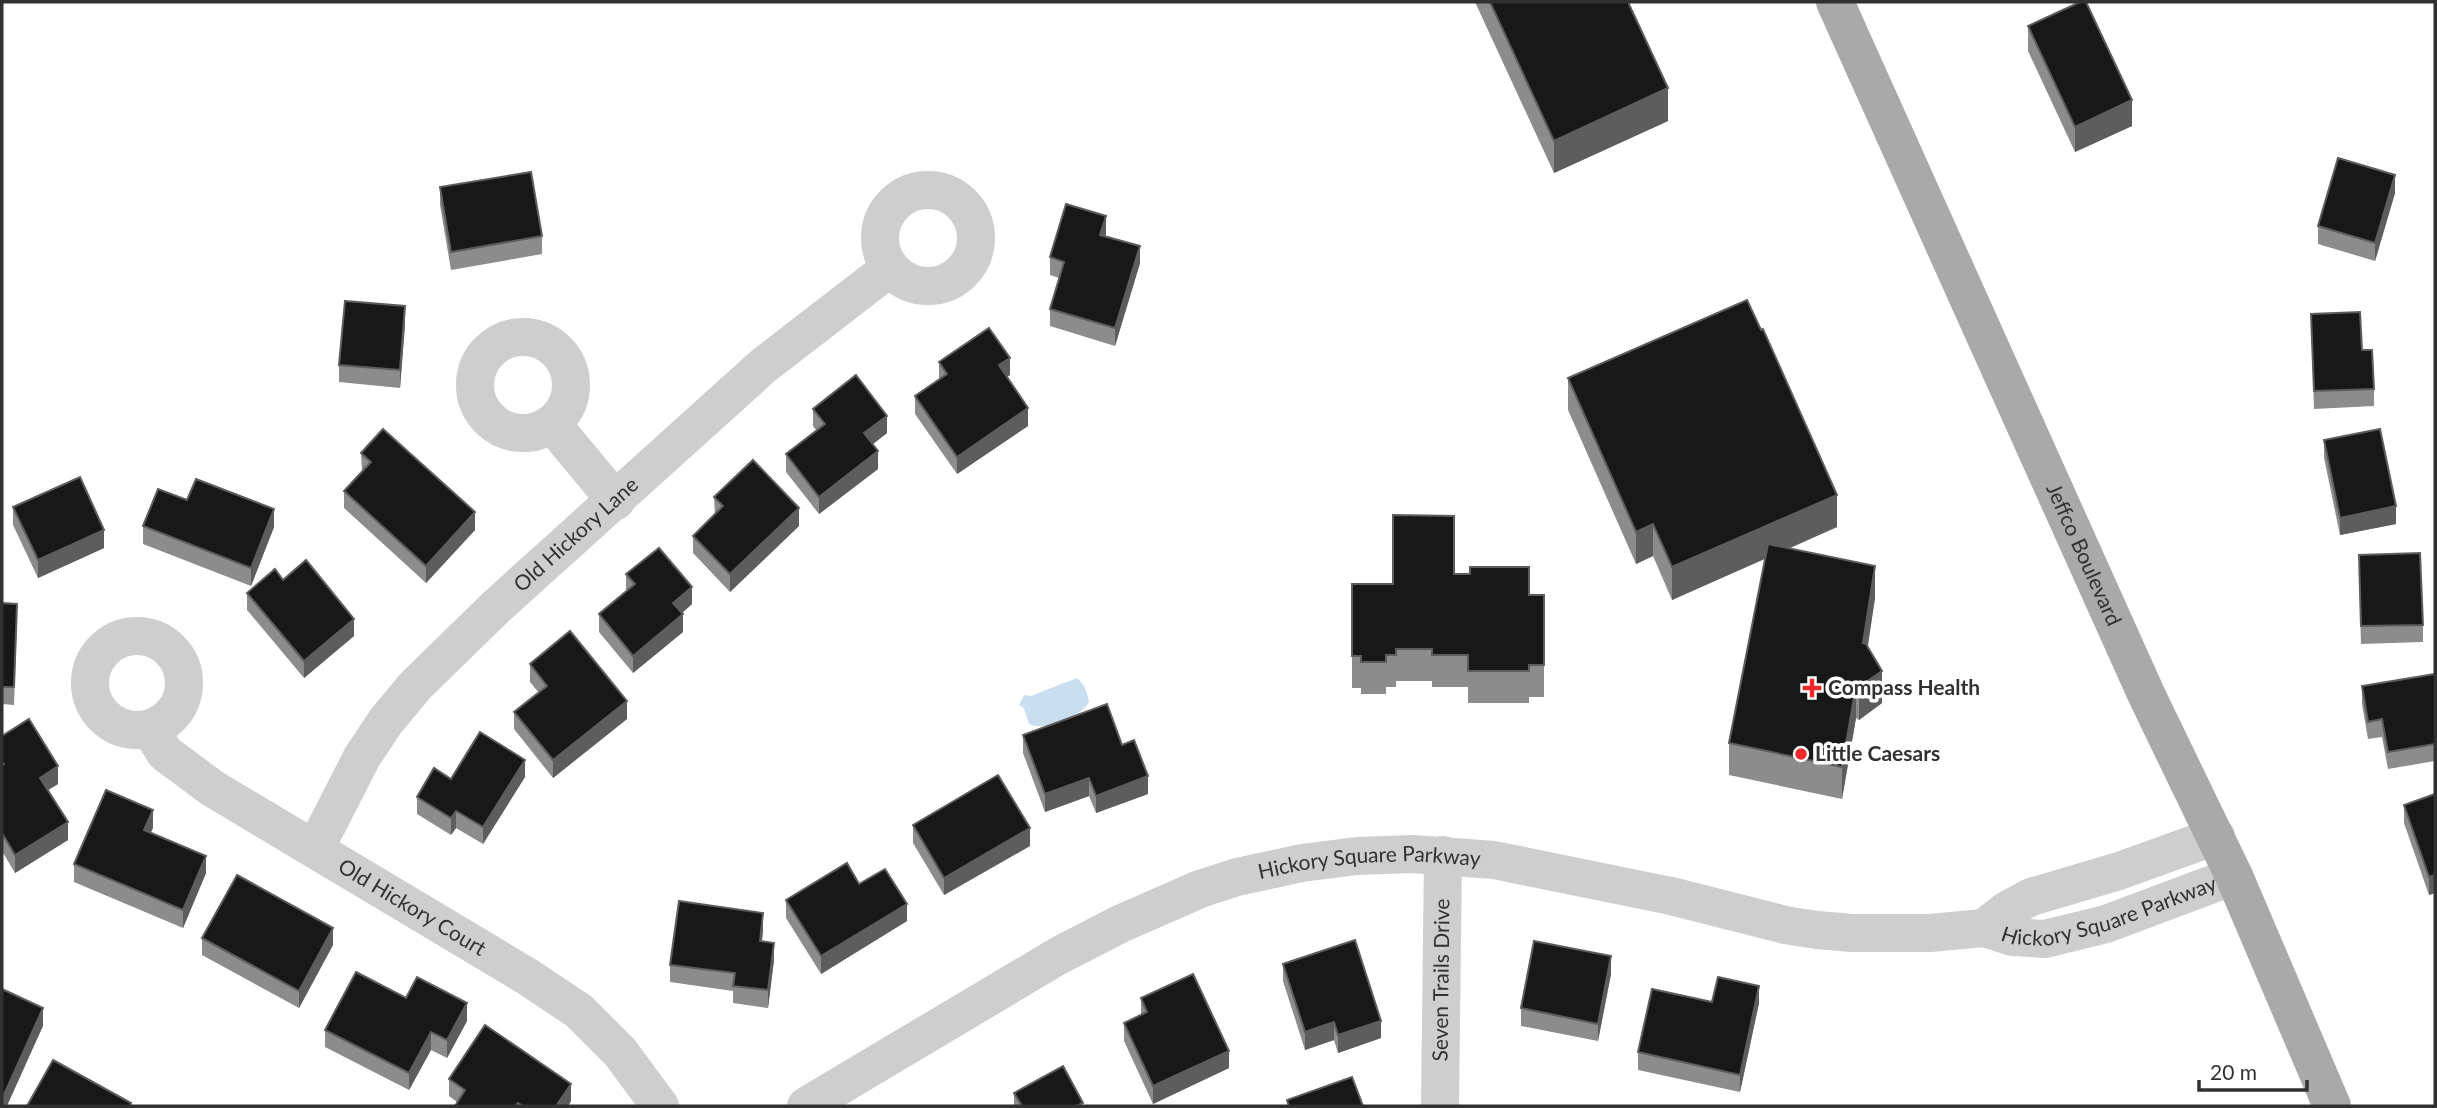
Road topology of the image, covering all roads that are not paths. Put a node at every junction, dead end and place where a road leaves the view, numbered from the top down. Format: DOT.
graph roads {
  1 [pos="1835,2"];
  2 [pos="890,268"];
  3 [pos="552,424"];
  4 [pos="616,500"];
  5 [pos="150,729"];
  6 [pos="2216,836"];
  7 [pos="315,849"];
  8 [pos="1443,855"];
  9 [pos="2234,876"];
  10 [pos="1984,928"];
  11 [pos="660,1106"];
  12 [pos="806,1106"];
  13 [pos="1440,1106"];
  14 [pos="2332,1106"];
  1 -- 6 [label="main road, Jeffco Boulevard"];
  2 -- 4 [label="street, Old Hickory Lane"];
  3 -- 4 [label="street"];
  4 -- 7 [label="street, Old Hickory Lane"];
  5 -- 7 [label="street, Old Hickory Court"];
  6 -- 9 [label="main road, Jeffco Boulevard"];
  6 -- 10 [label="street, Hickory Square Parkway"];
  7 -- 11 [label="street, Old Hickory Court"];
  8 -- 10 [label="street, Hickory Square Parkway"];
  8 -- 12 [label="street, Hickory Square Parkway"];
  8 -- 13 [label="street, Seven Trails Drive"];
  9 -- 10 [label="street, Hickory Square Parkway"];
  9 -- 14 [label="main road, Jeffco Boulevard"];
}
